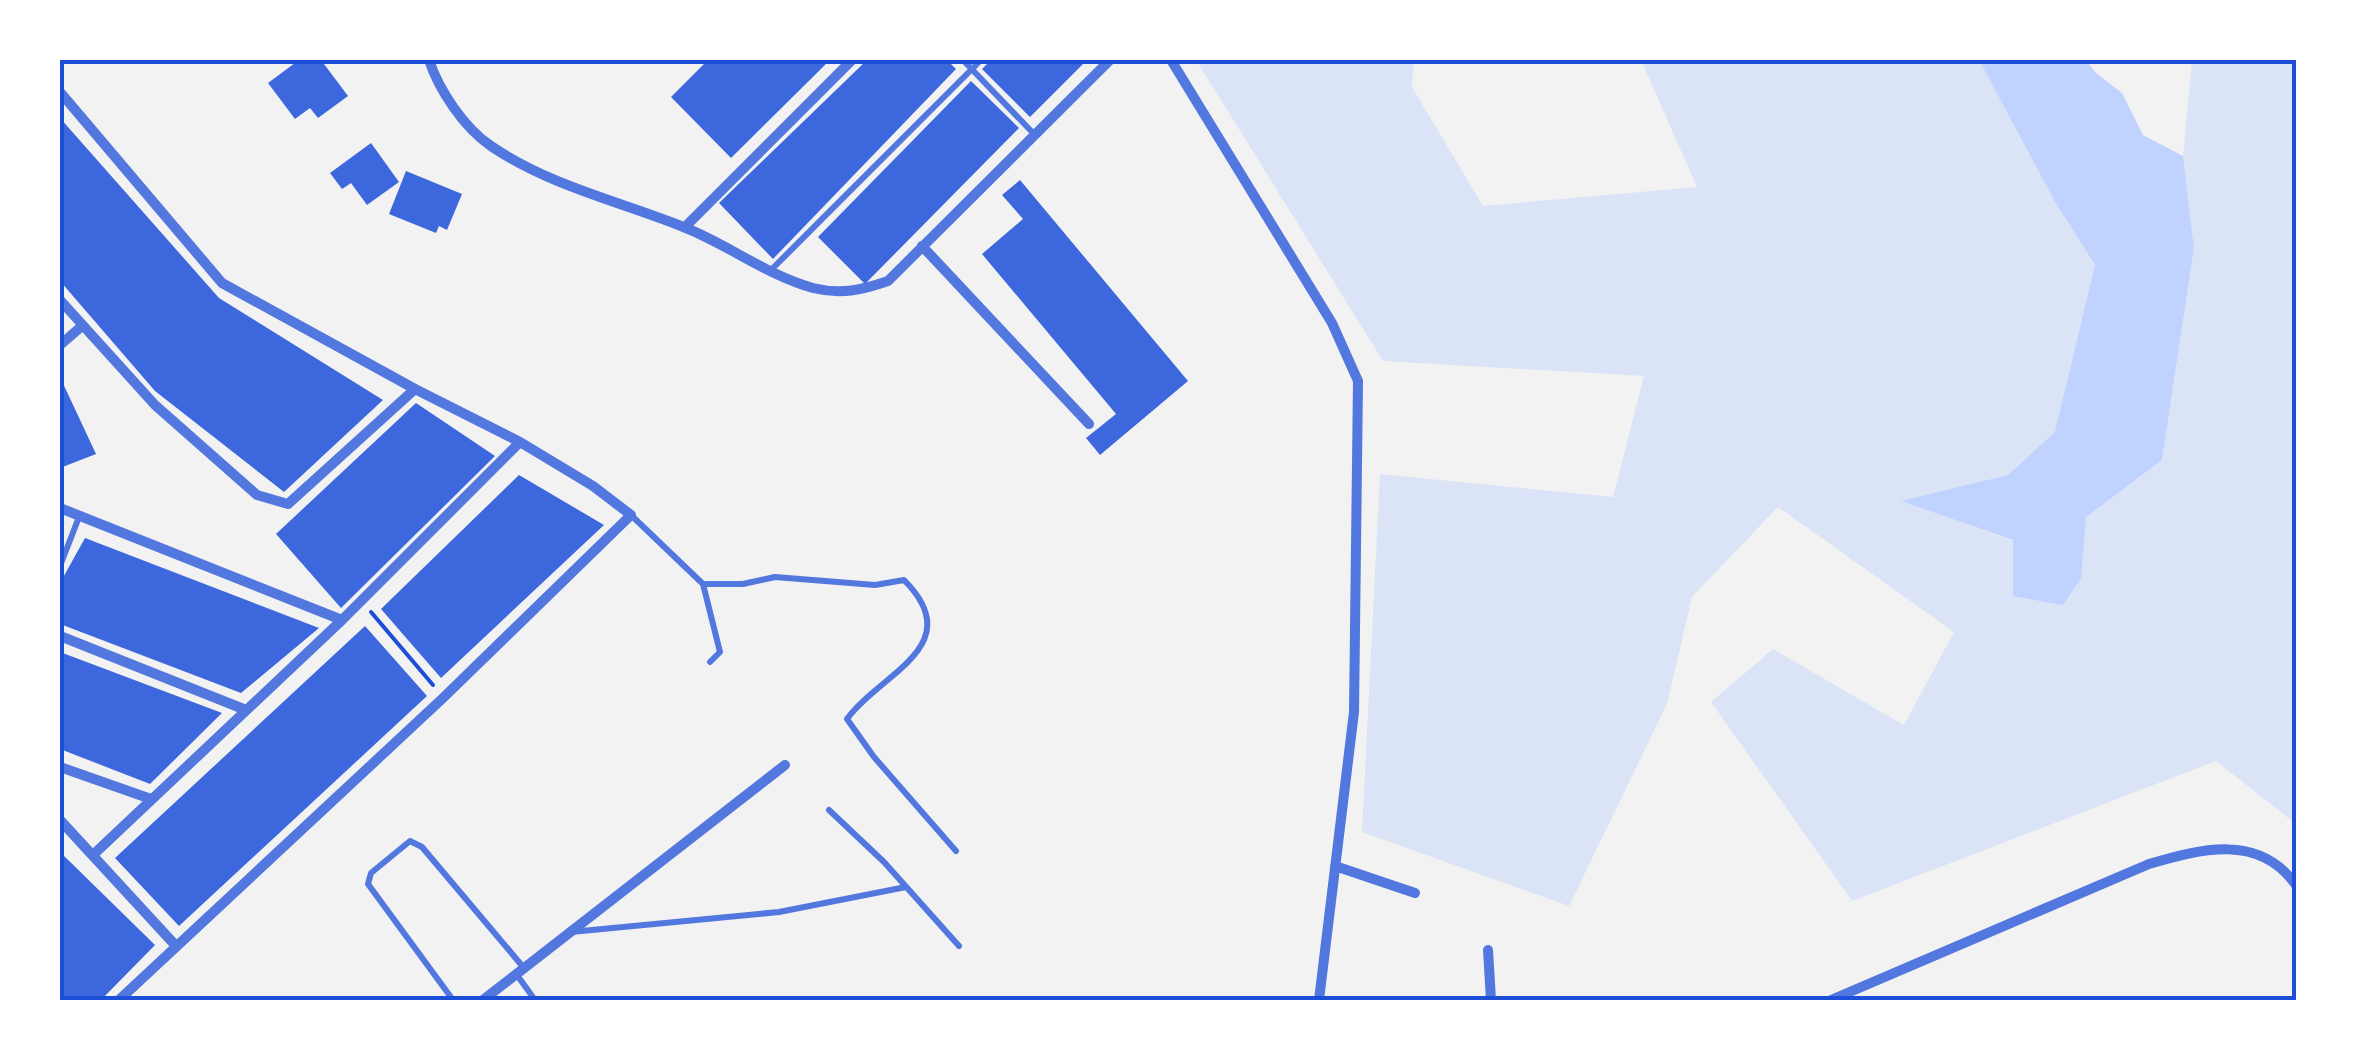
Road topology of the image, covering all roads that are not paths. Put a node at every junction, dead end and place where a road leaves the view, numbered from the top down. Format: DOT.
graph roads {
  1 [pos="428,60"];
  2 [pos="852,60"];
  3 [pos="963,60"];
  4 [pos="982,60"];
  5 [pos="1110,60"];
  6 [pos="1171,60"];
  7 [pos="972,69"];
  8 [pos="60,92"];
  9 [pos="1034,134"];
  10 [pos="685,227"];
  11 [pos="922,246"];
  12 [pos="770,270"];
  13 [pos="60,300"];
  14 [pos="82,326"];
  15 [pos="60,344"];
  16 [pos="414,390"];
  17 [pos="1088,424"];
  18 [pos="520,442"];
  19 [pos="60,508"];
  20 [pos="630,515"];
  21 [pos="80,516"];
  22 [pos="60,566"];
  23 [pos="703,584"];
  24 [pos="342,620"];
  25 [pos="60,636"];
  26 [pos="710,662"];
  27 [pos="246,710"];
  28 [pos="785,765"];
  29 [pos="60,767"];
  30 [pos="151,799"];
  31 [pos="829,810"];
  32 [pos="60,820"];
  33 [pos="956,851"];
  34 [pos="94,854"];
  35 [pos="1335,866"];
  36 [pos="2296,885"];
  37 [pos="906,887"];
  38 [pos="1416,893"];
  39 [pos="568,932"];
  40 [pos="176,946"];
  41 [pos="959,946"];
  42 [pos="1488,950"];
  43 [pos="520,971"];
  44 [pos="119,1000"];
  45 [pos="453,1000"];
  46 [pos="484,1000"];
  47 [pos="535,1000"];
  48 [pos="1319,1000"];
  49 [pos="1491,1000"];
  50 [pos="1831,1000"];
  1 -- 10 [label="street"];
  2 -- 10 [label="street"];
  3 -- 7 [label="lane"];
  4 -- 7 [label="lane"];
  5 -- 9 [label="street"];
  6 -- 35 [label="street"];
  7 -- 9 [label="lane"];
  7 -- 12 [label="lane"];
  8 -- 16 [label="street"];
  9 -- 11 [label="street"];
  10 -- 12 [label="street"];
  11 -- 12 [label="street"];
  11 -- 17 [label="street"];
  13 -- 14 [label="street"];
  14 -- 15 [label="street"];
  14 -- 16 [label="street"];
  16 -- 18 [label="street"];
  18 -- 20 [label="street"];
  18 -- 24 [label="street"];
  19 -- 21 [label="street"];
  20 -- 23 [label="lane"];
  20 -- 40 [label="street"];
  21 -- 22 [label="lane"];
  21 -- 24 [label="street"];
  23 -- 26 [label="lane"];
  23 -- 33 [label="lane"];
  24 -- 27 [label="street"];
  25 -- 27 [label="street"];
  27 -- 30 [label="street"];
  28 -- 39 [label="street"];
  29 -- 30 [label="street"];
  30 -- 34 [label="street"];
  31 -- 37 [label="lane"];
  32 -- 34 [label="street"];
  34 -- 40 [label="street"];
  35 -- 38 [label="street"];
  35 -- 48 [label="street"];
  36 -- 50 [label="street"];
  37 -- 39 [label="lane"];
  37 -- 41 [label="lane"];
  39 -- 43 [label="street"];
  40 -- 44 [label="street"];
  42 -- 49 [label="street"];
  43 -- 45 [label="lane"];
  43 -- 46 [label="street"];
  43 -- 47 [label="lane"];
}
